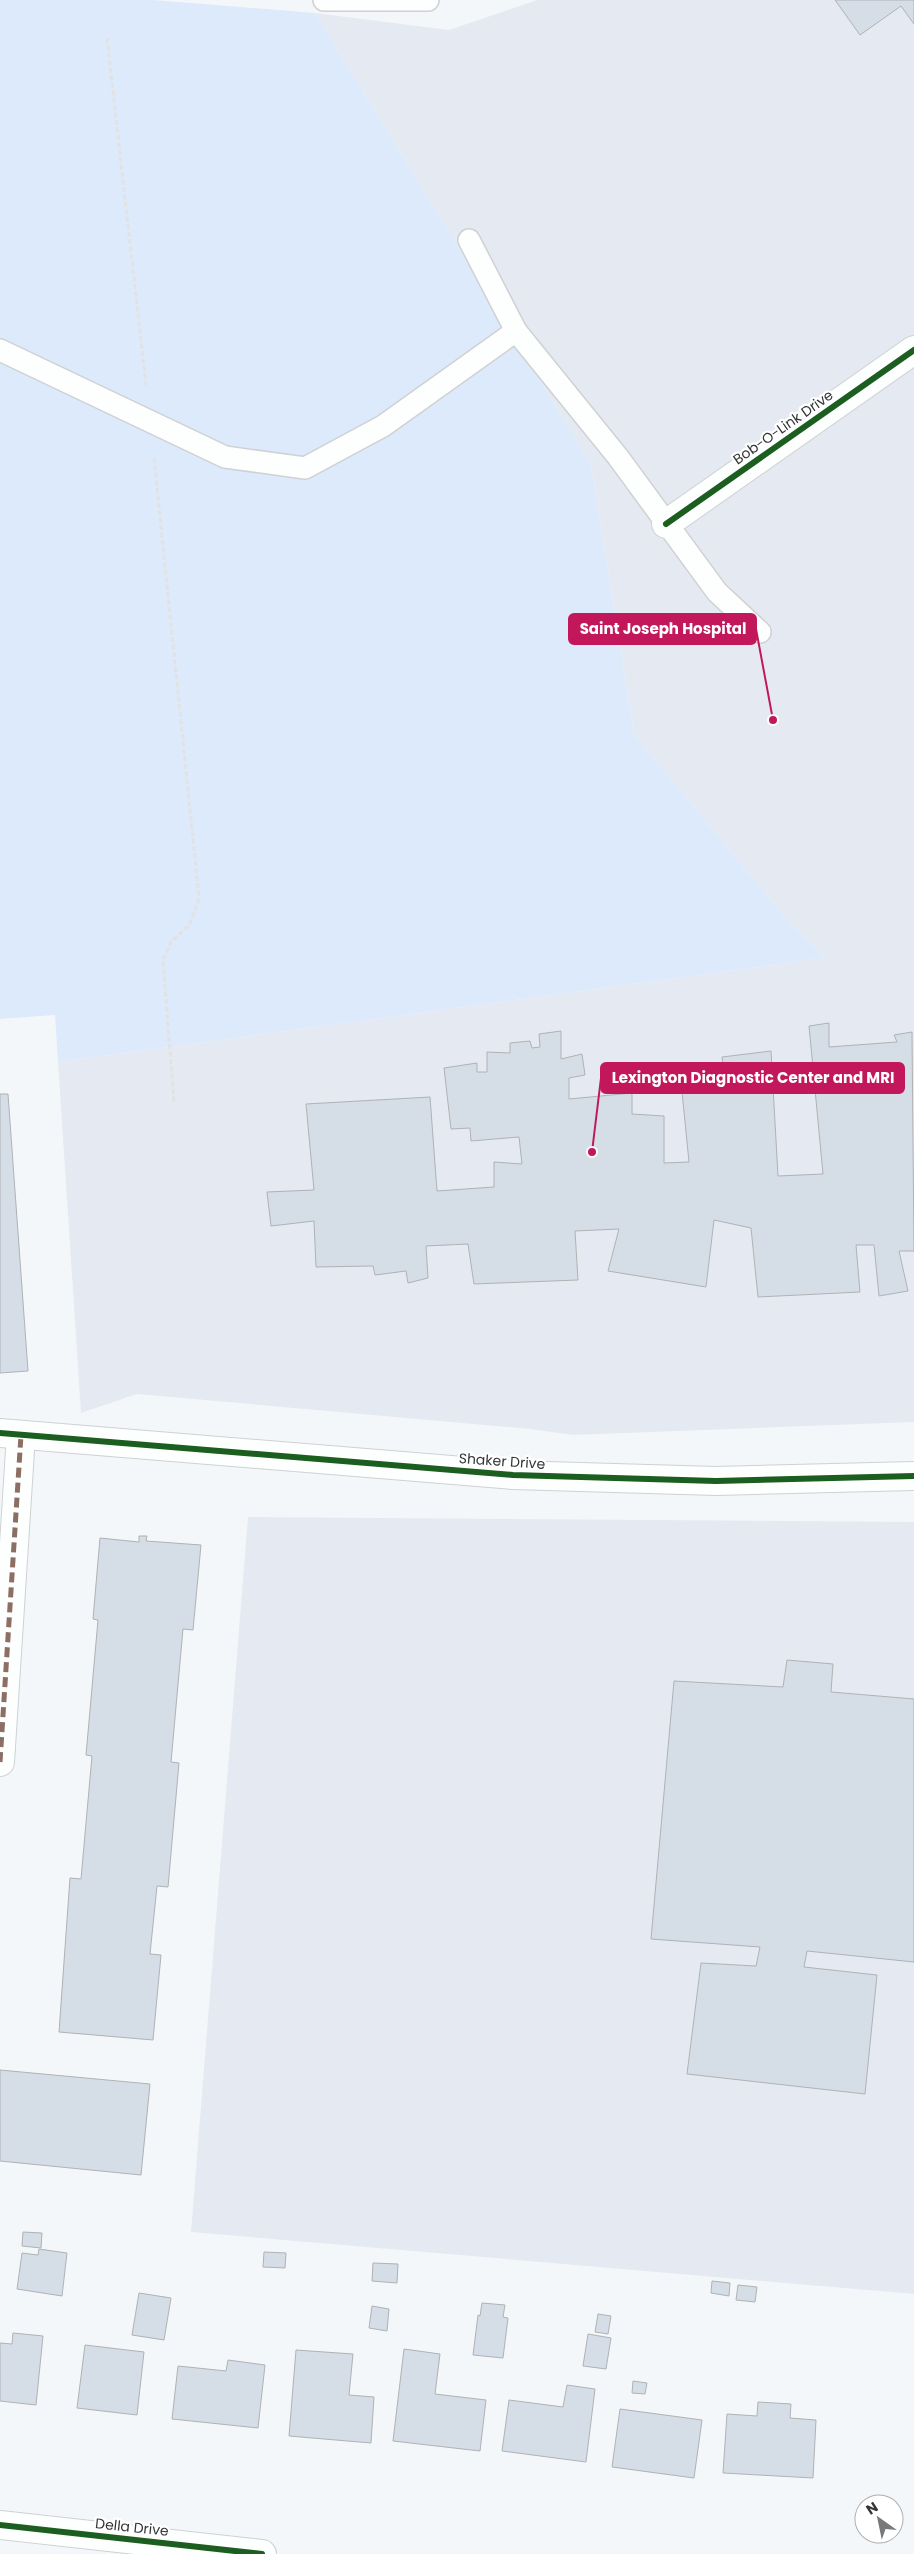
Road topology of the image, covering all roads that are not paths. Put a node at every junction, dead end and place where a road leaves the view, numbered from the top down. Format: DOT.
graph roads {
  1 [pos="324,0"];
  2 [pos="428,0"];
  3 [pos="469,240"];
  4 [pos="516,331"];
  5 [pos="0,350"];
  6 [pos="914,350"];
  7 [pos="666,524"];
  8 [pos="760,632"];
  9 [pos="10,1434"];
  10 [pos="914,1476"];
  11 [pos="0,1762"];
  12 [pos="0,2525"];
  13 [pos="262,2554"];
  1 -- 2 [label="lane"];
  3 -- 4 [label="lane"];
  4 -- 5 [label="lane"];
  4 -- 7 [label="lane"];
  6 -- 7 [label="street, Bob-O-Link Drive"];
  7 -- 8 [label="lane"];
  9 -- 10 [label="street, Shaker Drive"];
  9 -- 11 [label="street"];
  12 -- 13 [label="street, Della Drive"];
}
